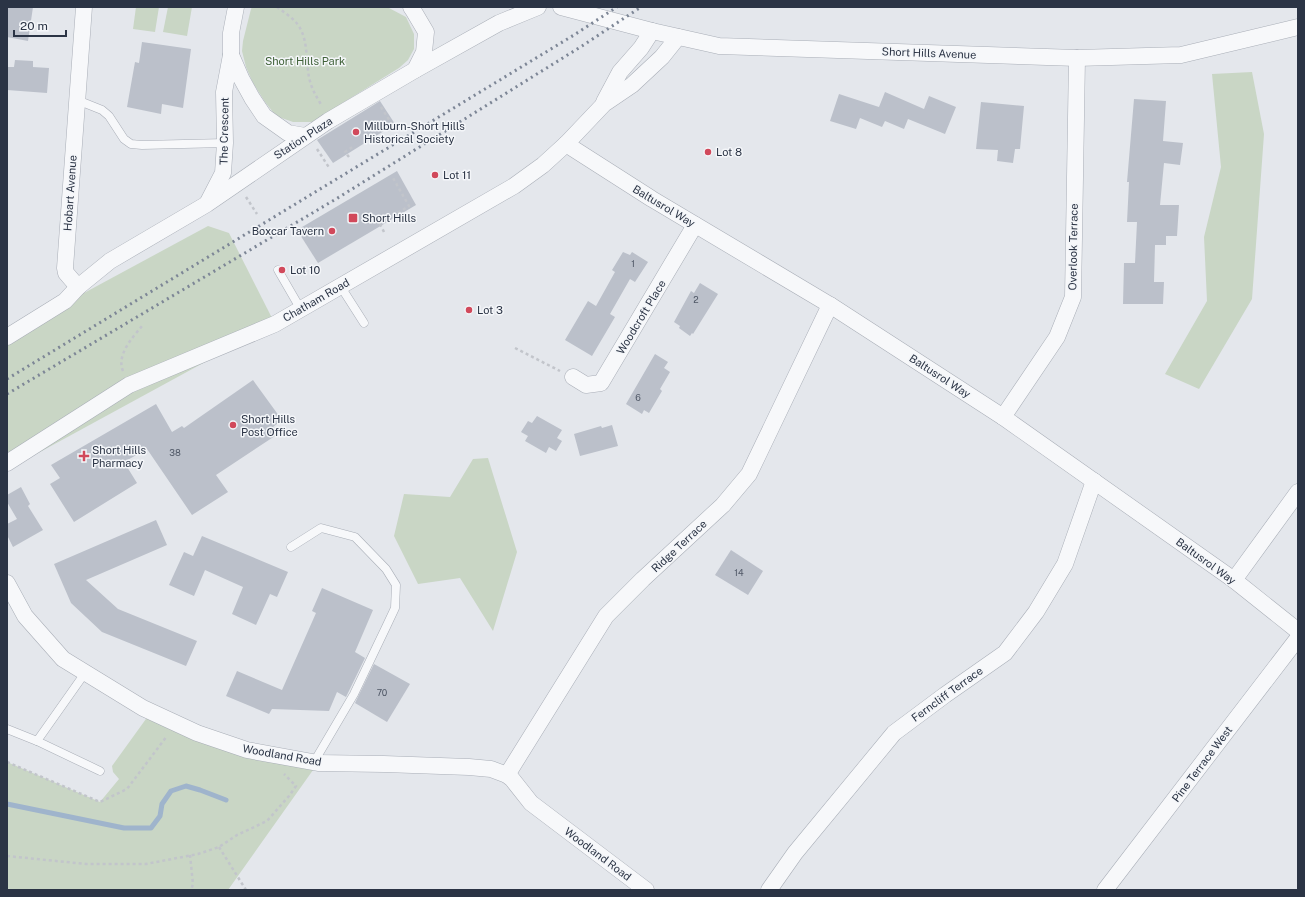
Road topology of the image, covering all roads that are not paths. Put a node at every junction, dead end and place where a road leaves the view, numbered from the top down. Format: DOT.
graph roads {
  1 [pos="84,7"];
  2 [pos="236,7"];
  3 [pos="410,7"];
  4 [pos="538,7"];
  5 [pos="566,7"];
  6 [pos="1298,27"];
  7 [pos="652,31"];
  8 [pos="678,37"];
  9 [pos="231,55"];
  10 [pos="1077,58"];
  11 [pos="415,70"];
  12 [pos="77,100"];
  13 [pos="604,104"];
  14 [pos="310,141"];
  15 [pos="225,143"];
  16 [pos="566,144"];
  17 [pos="207,204"];
  18 [pos="695,225"];
  19 [pos="278,270"];
  20 [pos="340,286"];
  21 [pos="78,287"];
  22 [pos="830,305"];
  23 [pos="300,308"];
  24 [pos="364,323"];
  25 [pos="7,337"];
  26 [pos="572,377"];
  27 [pos="1003,417"];
  28 [pos="7,463"];
  29 [pos="1094,481"];
  30 [pos="1298,492"];
  31 [pos="291,547"];
  32 [pos="1234,580"];
  33 [pos="7,583"];
  34 [pos="1298,631"];
  35 [pos="1298,638"];
  36 [pos="85,673"];
  37 [pos="7,729"];
  38 [pos="38,741"];
  39 [pos="314,762"];
  40 [pos="100,771"];
  41 [pos="507,775"];
  42 [pos="643,889"];
  43 [pos="769,890"];
  44 [pos="1106,890"];
  1 -- 12 [label="street, Hobart Avenue"];
  2 -- 9 [label="street, The Crescent"];
  3 -- 11 [label="street"];
  4 -- 11 [label="street, Station Plaza"];
  5 -- 7 [label="street, Short Hills Avenue"];
  6 -- 10 [label="street, Short Hills Avenue"];
  7 -- 8 [label="street, Short Hills Avenue"];
  7 -- 13 [label="street, Chatham Road"];
  8 -- 10 [label="street, Short Hills Avenue"];
  8 -- 13 [label="street, Chatham Road"];
  9 -- 14 [label="street, The Crescent"];
  9 -- 15 [label="street, The Crescent"];
  10 -- 27 [label="street, Overlook Terrace"];
  11 -- 14 [label="street, Station Plaza"];
  12 -- 15 [label="lane"];
  12 -- 21 [label="street, Hobart Avenue"];
  13 -- 16 [label="street, Chatham Road"];
  14 -- 17 [label="street, Station Plaza"];
  15 -- 17 [label="street, The Crescent"];
  16 -- 18 [label="street, Baltusrol Way"];
  16 -- 20 [label="street, Chatham Road"];
  17 -- 21 [label="street, Station Plaza"];
  18 -- 22 [label="street, Baltusrol Way"];
  18 -- 26 [label="street, Woodcroft Place"];
  19 -- 23 [label="lane"];
  20 -- 23 [label="street, Chatham Road"];
  20 -- 24 [label="lane"];
  21 -- 25 [label="street"];
  22 -- 27 [label="street, Baltusrol Way"];
  22 -- 41 [label="street, Ridge Terrace"];
  23 -- 28 [label="street, Chatham Road"];
  27 -- 29 [label="street, Baltusrol Way"];
  29 -- 32 [label="street, Baltusrol Way"];
  29 -- 43 [label="street, Ferncliff Terrace"];
  30 -- 32 [label="street"];
  31 -- 39 [label="lane"];
  32 -- 34 [label="street, Baltusrol Way"];
  33 -- 36 [label="street, Woodland Road"];
  35 -- 44 [label="street, Pine Terrace West"];
  36 -- 38 [label="lane"];
  36 -- 39 [label="street, Woodland Road"];
  37 -- 38 [label="lane"];
  38 -- 40 [label="lane"];
  39 -- 41 [label="street, Woodland Road"];
  41 -- 42 [label="street, Woodland Road"];
}
